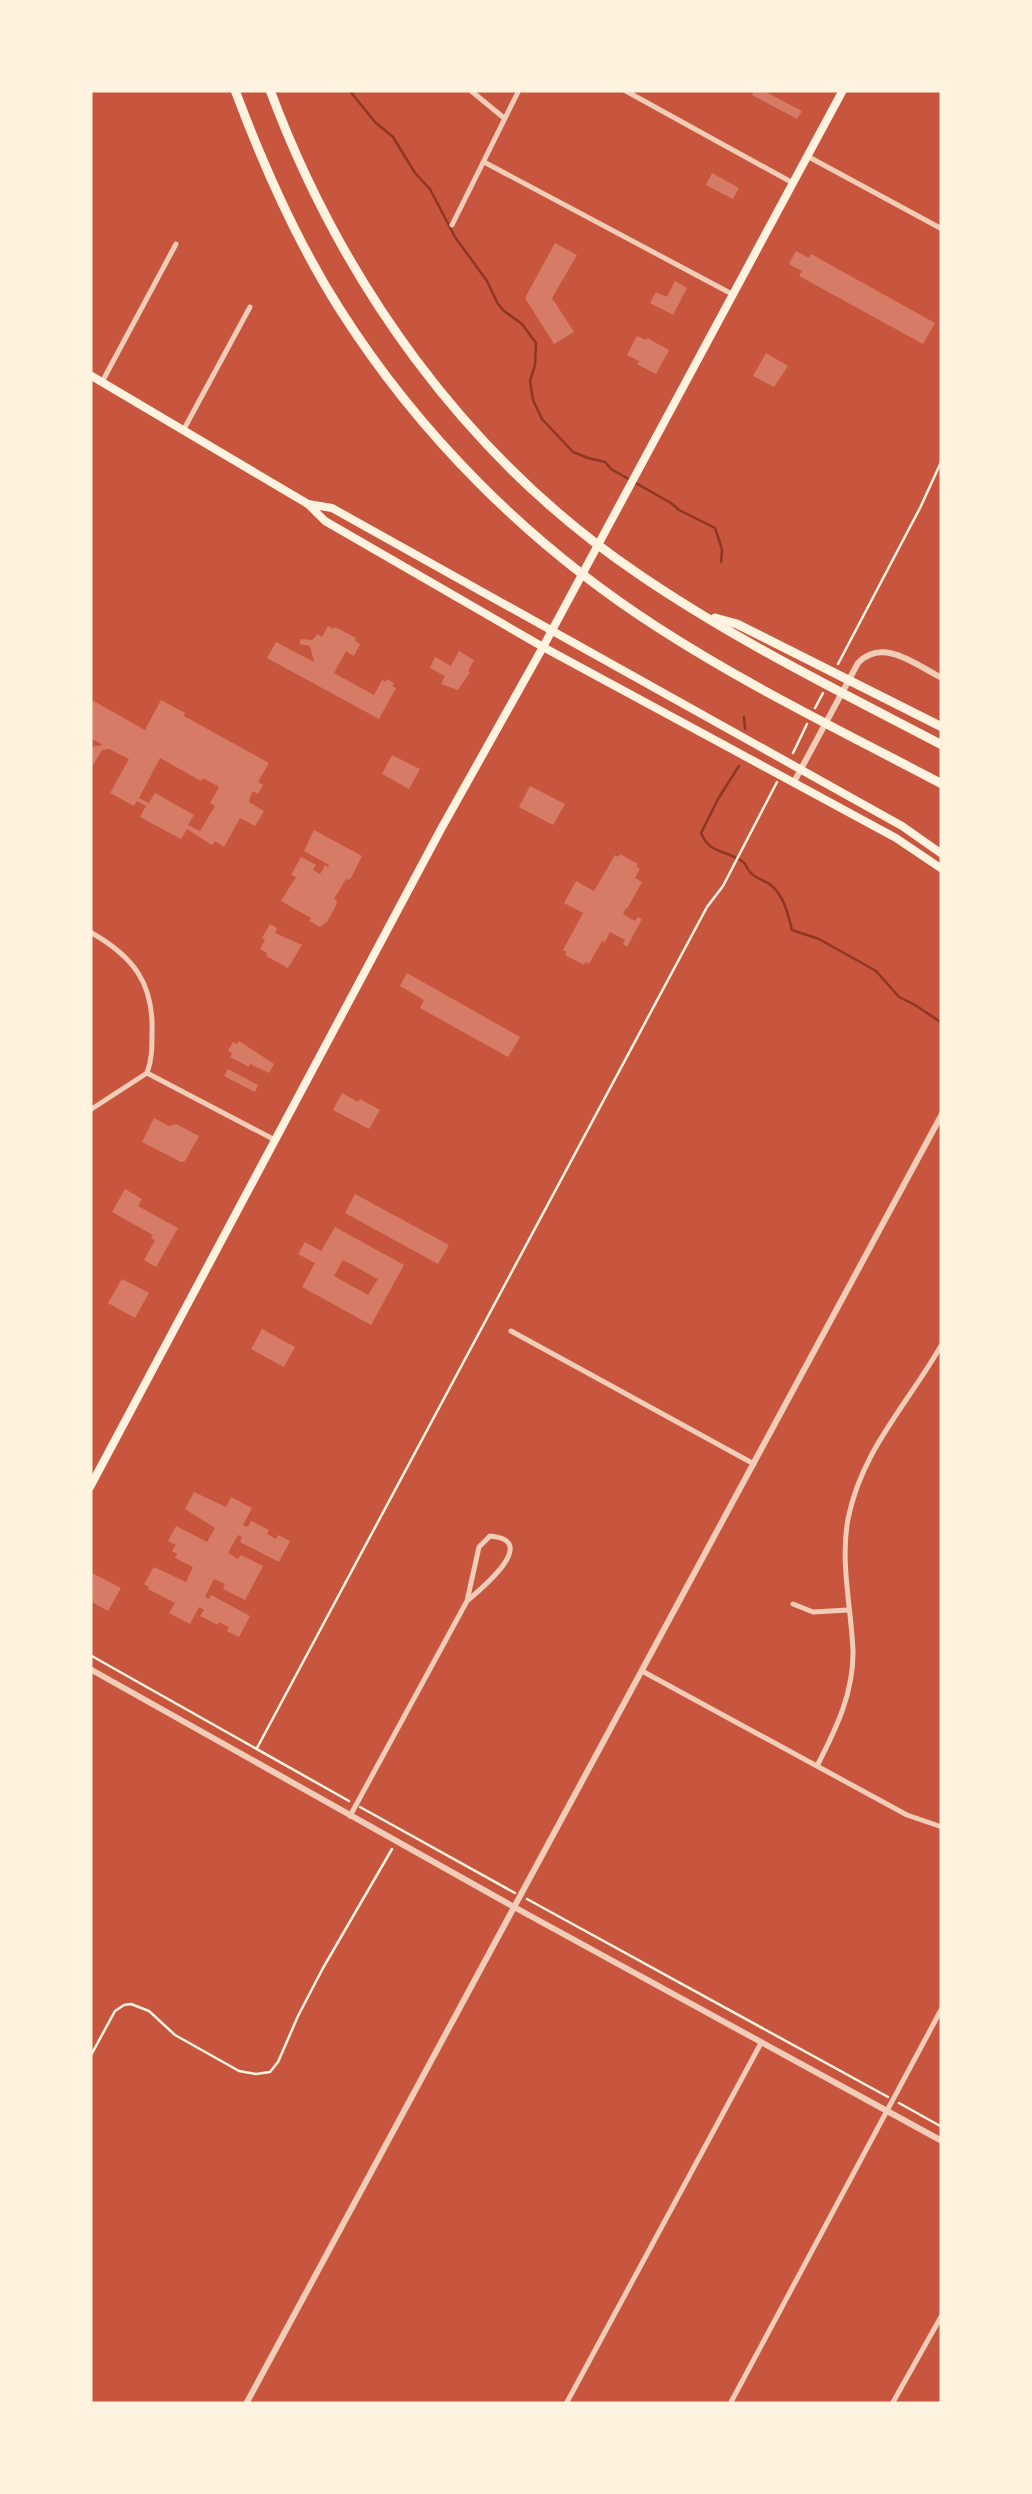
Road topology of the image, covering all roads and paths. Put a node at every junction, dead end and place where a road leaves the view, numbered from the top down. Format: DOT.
graph roads {
  1 [pos="235,90"];
  2 [pos="270,90"];
  3 [pos="470,90"];
  4 [pos="518,90"];
  5 [pos="624,90"];
  6 [pos="842,90"];
  7 [pos="504,118"];
  8 [pos="807,156"];
  9 [pos="484,162"];
  10 [pos="792,182"];
  11 [pos="452,225"];
  12 [pos="942,230"];
  13 [pos="176,244"];
  14 [pos="732,294"];
  15 [pos="250,308"];
  16 [pos="90,375"];
  17 [pos="102,382"];
  18 [pos="184,429"];
  19 [pos="942,460"];
  20 [pos="308,504"];
  21 [pos="552,631"];
  22 [pos="543,647"];
  23 [pos="785,655"];
  24 [pos="837,666"];
  25 [pos="942,678"];
  26 [pos="828,684"];
  27 [pos="942,727"];
  28 [pos="942,745"];
  29 [pos="792,754"];
  30 [pos="801,770"];
  31 [pos="794,782"];
  32 [pos="776,784"];
  33 [pos="942,784"];
  34 [pos="942,854"];
  35 [pos="942,869"];
  36 [pos="90,932"];
  37 [pos="147,1073"];
  38 [pos="90,1110"];
  39 [pos="941,1119"];
  40 [pos="274,1140"];
  41 [pos="511,1331"];
  42 [pos="942,1344"];
  43 [pos="754,1464"];
  44 [pos="90,1487"];
  45 [pos="468,1600"];
  46 [pos="793,1604"];
  47 [pos="849,1610"];
  48 [pos="90,1655"];
  49 [pos="90,1669"];
  50 [pos="642,1671"];
  51 [pos="256,1748"];
  52 [pos="817,1766"];
  53 [pos="356,1804"];
  54 [pos="350,1816"];
  55 [pos="942,1826"];
  56 [pos="392,1850"];
  57 [pos="520,1896"];
  58 [pos="514,1908"];
  59 [pos="942,2008"];
  60 [pos="761,2042"];
  61 [pos="90,2057"];
  62 [pos="893,2100"];
  63 [pos="887,2112"];
  64 [pos="942,2126"];
  65 [pos="942,2142"];
  66 [pos="942,2315"];
  67 [pos="246,2404"];
  68 [pos="566,2404"];
  69 [pos="730,2404"];
  70 [pos="892,2404"];
  1 -- 33 [label="highway"];
  2 -- 23 [label="highway"];
  3 -- 7 [label="street"];
  4 -- 7 [label="street"];
  5 -- 10 [label="street"];
  6 -- 8 [label="main road"];
  7 -- 9 [label="street"];
  8 -- 10 [label="main road"];
  8 -- 12 [label="street"];
  9 -- 11 [label="street"];
  9 -- 14 [label="street"];
  10 -- 14 [label="main road"];
  13 -- 17 [label="street"];
  14 -- 21 [label="main road"];
  15 -- 18 [label="street"];
  16 -- 17 [label="main road"];
  17 -- 18 [label="main road"];
  18 -- 20 [label="main road"];
  19 -- 24 [label="path"];
  20 -- 21 [label="main road"];
  20 -- 22 [label="main road"];
  21 -- 22 [label="main road"];
  21 -- 30 [label="main road"];
  22 -- 31 [label="main road"];
  22 -- 40 [label="main road"];
  23 -- 27 [label="highway"];
  23 -- 28 [label="highway"];
  25 -- 30 [label="street"];
  26 -- 29 [label="path"];
  30 -- 31 [label="street"];
  30 -- 34 [label="main road"];
  31 -- 35 [label="main road"];
  32 -- 51 [label="path"];
  36 -- 37 [label="street"];
  37 -- 38 [label="street"];
  37 -- 40 [label="street"];
  39 -- 43 [label="street"];
  40 -- 44 [label="main road"];
  41 -- 43 [label="street"];
  42 -- 47 [label="street"];
  43 -- 50 [label="street"];
  45 -- 45 [label="street"];
  45 -- 53 [label="street"];
  46 -- 47 [label="street"];
  47 -- 52 [label="street"];
  48 -- 51 [label="path"];
  49 -- 54 [label="street"];
  50 -- 52 [label="street"];
  50 -- 57 [label="street"];
  51 -- 53 [label="path"];
  52 -- 55 [label="street"];
  53 -- 54 [label="street"];
  53 -- 57 [label="path"];
  54 -- 58 [label="street"];
  56 -- 61 [label="path"];
  57 -- 58 [label="street"];
  57 -- 62 [label="path"];
  58 -- 60 [label="street"];
  58 -- 67 [label="street"];
  59 -- 62 [label="street"];
  60 -- 63 [label="street"];
  60 -- 68 [label="street"];
  62 -- 63 [label="street"];
  62 -- 64 [label="path"];
  63 -- 65 [label="street"];
  63 -- 69 [label="street"];
  66 -- 70 [label="street"];
}
